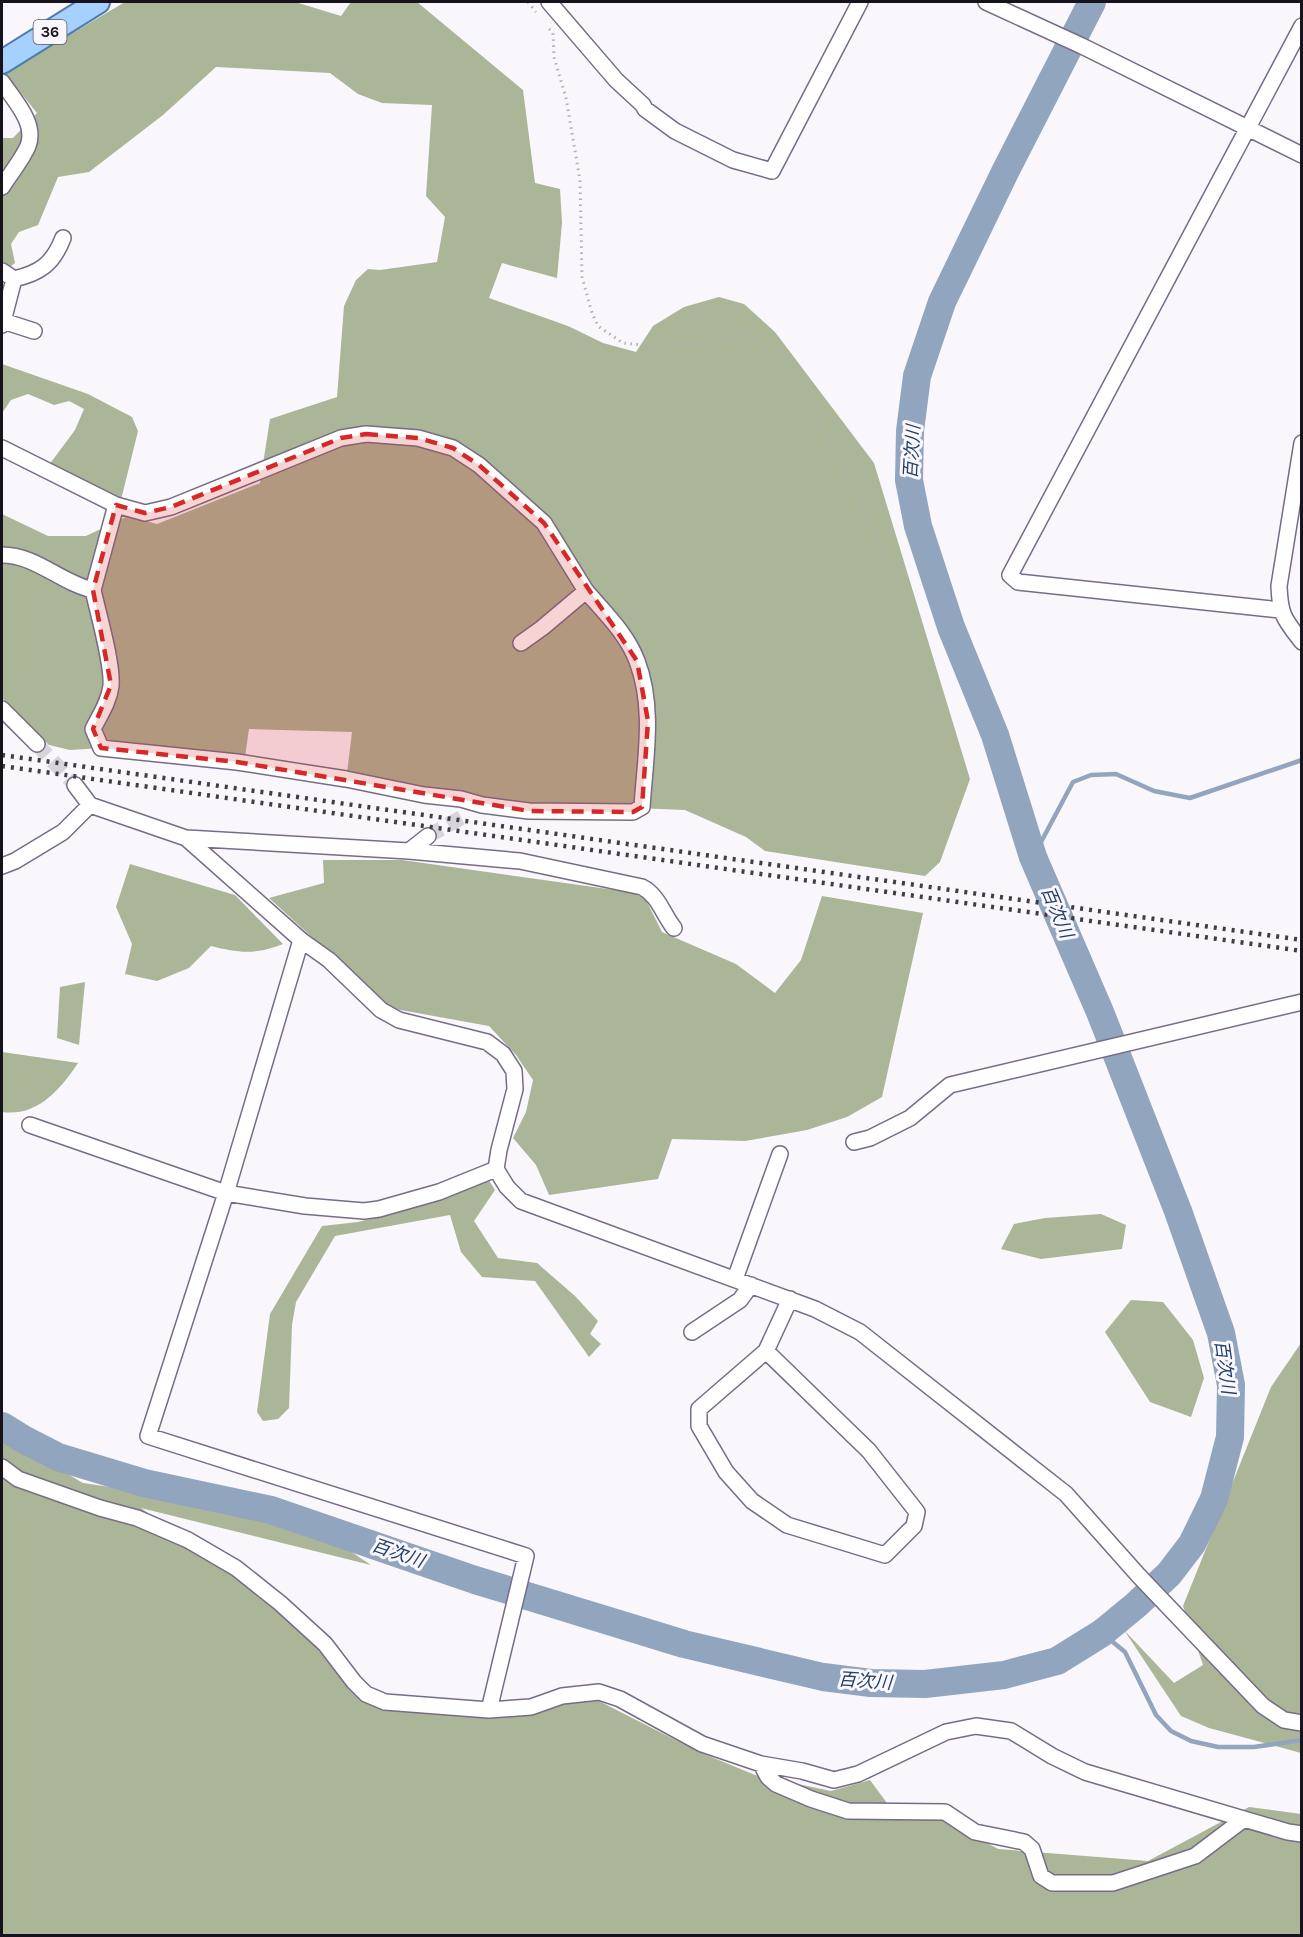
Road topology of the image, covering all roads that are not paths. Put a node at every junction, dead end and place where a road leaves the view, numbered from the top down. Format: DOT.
graph roads {
  1 [pos="98,2"];
  2 [pos="549,2"];
  3 [pos="860,2"];
  4 [pos="986,2"];
  5 [pos="1302,26"];
  6 [pos="2,62"];
  7 [pos="2,82"];
  8 [pos="1248,127"];
  9 [pos="1302,155"];
  10 [pos="2,187"];
  11 [pos="63,238"];
  12 [pos="8,275"];
  13 [pos="2,323"];
  14 [pos="34,331"];
  15 [pos="1302,443"];
  16 [pos="2,448"];
  17 [pos="116,505"];
  18 [pos="2,555"];
  19 [pos="93,590"];
  20 [pos="586,591"];
  21 [pos="1280,609"];
  22 [pos="1302,642"];
  23 [pos="521,643"];
  24 [pos="2,709"];
  25 [pos="37,744"];
  26 [pos="75,785"];
  27 [pos="90,805"];
  28 [pos="482,806"];
  29 [pos="468,814"];
  30 [pos="428,836"];
  31 [pos="186,838"];
  32 [pos="409,851"];
  33 [pos="2,866"];
  34 [pos="674,928"];
  35 [pos="301,940"];
  36 [pos="1302,1002"];
  37 [pos="30,1125"];
  38 [pos="854,1142"];
  39 [pos="780,1154"];
  40 [pos="496,1169"];
  41 [pos="226,1193"];
  42 [pos="735,1279"];
  43 [pos="751,1285"];
  44 [pos="790,1299"];
  45 [pos="692,1332"];
  46 [pos="766,1352"];
  47 [pos="2,1467"];
  48 [pos="489,1710"];
  49 [pos="1302,1722"];
  50 [pos="761,1764"];
  51 [pos="1245,1819"];
  52 [pos="1302,1834"];
  1 -- 6 [label="main road, 36"];
  2 -- 3 [label="street"];
  4 -- 8 [label="street"];
  5 -- 8 [label="street"];
  7 -- 10 [label="street"];
  8 -- 9 [label="street"];
  8 -- 21 [label="street"];
  11 -- 12 [label="street"];
  12 -- 13 [label="street"];
  13 -- 14 [label="street"];
  15 -- 21 [label="street"];
  16 -- 17 [label="street"];
  17 -- 19 [label="street"];
  17 -- 20 [label="street"];
  18 -- 19 [label="street"];
  19 -- 28 [label="street"];
  20 -- 23 [label="street"];
  20 -- 28 [label="street"];
  21 -- 22 [label="street"];
  24 -- 25 [label="street"];
  26 -- 27 [label="street"];
  27 -- 31 [label="street"];
  27 -- 33 [label="street"];
  28 -- 29 [label="street"];
  30 -- 32 [label="street"];
  31 -- 32 [label="street"];
  31 -- 35 [label="street"];
  32 -- 34 [label="street"];
  35 -- 40 [label="street"];
  35 -- 41 [label="street"];
  36 -- 38 [label="street"];
  37 -- 41 [label="street"];
  39 -- 42 [label="street"];
  40 -- 41 [label="street"];
  40 -- 42 [label="street"];
  41 -- 48 [label="street"];
  42 -- 43 [label="street"];
  43 -- 44 [label="street"];
  43 -- 45 [label="street"];
  44 -- 46 [label="street"];
  44 -- 49 [label="street"];
  46 -- 46 [label="street"];
  47 -- 48 [label="street"];
  48 -- 50 [label="street"];
  50 -- 51 [label="street"];
  50 -- 51 [label="street"];
  51 -- 52 [label="street"];
}
